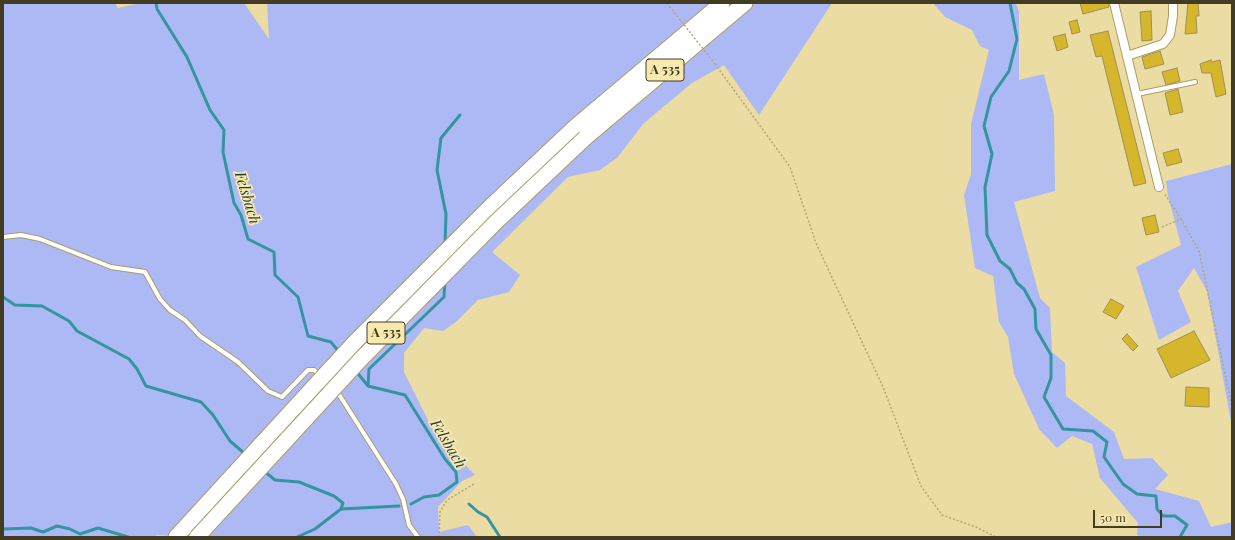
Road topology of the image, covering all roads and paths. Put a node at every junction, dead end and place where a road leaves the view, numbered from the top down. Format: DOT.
graph roads {
  1 [pos="667,3"];
  2 [pos="722,3"];
  3 [pos="745,3"];
  4 [pos="1114,3"];
  5 [pos="1173,3"];
  6 [pos="1127,56"];
  7 [pos="1195,82"];
  8 [pos="1137,94"];
  9 [pos="1159,187"];
  10 [pos="1181,219"];
  11 [pos="1162,226"];
  12 [pos="3,237"];
  13 [pos="1232,407"];
  14 [pos="474,484"];
  15 [pos="176,537"];
  16 [pos="197,537"];
  17 [pos="418,537"];
  18 [pos="439,537"];
  19 [pos="996,537"];
  1 -- 19 [label="path, bridge"];
  2 -- 15 [label="highway, A 535, bridge"];
  3 -- 16 [label="highway, A 535, bridge"];
  4 -- 6 [label="street"];
  5 -- 6 [label="street"];
  6 -- 8 [label="street"];
  7 -- 8 [label="lane"];
  8 -- 9 [label="street"];
  9 -- 10 [label="path"];
  10 -- 11 [label="path"];
  10 -- 13 [label="path"];
  12 -- 17 [label="lane"];
  14 -- 18 [label="path"];
}
